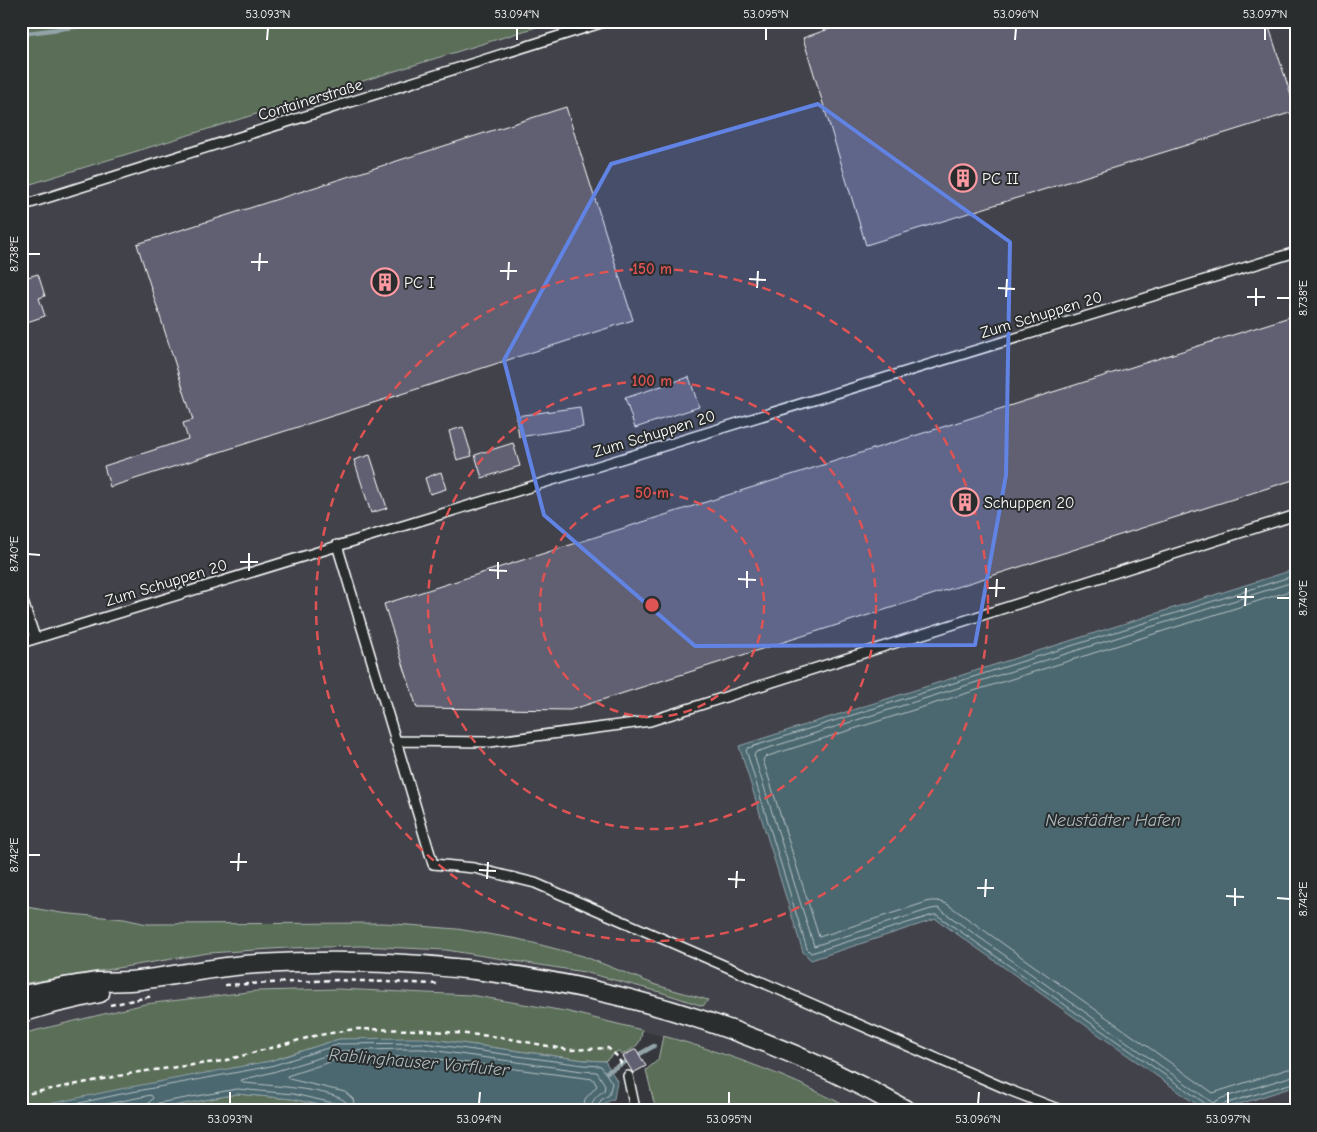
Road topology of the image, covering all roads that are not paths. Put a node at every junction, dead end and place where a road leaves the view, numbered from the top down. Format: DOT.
graph roads {
  1 [pos="607,21"];
  2 [pos="21,206"];
  3 [pos="1296,252"];
  4 [pos="1296,515"];
  5 [pos="337,545"];
  6 [pos="21,596"];
  7 [pos="35,638"];
  8 [pos="21,642"];
  9 [pos="395,741"];
  10 [pos="138,980"];
  11 [pos="21,995"];
  12 [pos="21,1013"];
  13 [pos="628,1076"];
  14 [pos="633,1111"];
  15 [pos="908,1111"];
  16 [pos="1063,1111"];
  1 -- 2 [label="lane, Containerstraße"];
  3 -- 5 [label="lane, Zum Schuppen 20"];
  4 -- 9 [label="lane"];
  5 -- 7 [label="lane, Zum Schuppen 20"];
  5 -- 9 [label="lane"];
  6 -- 7 [label="lane"];
  7 -- 8 [label="lane, Zum Schuppen 20"];
  9 -- 16 [label="lane"];
  10 -- 11 [label="street"];
  10 -- 12 [label="street"];
  10 -- 15 [label="street"];
  13 -- 14 [label="lane"];
}
